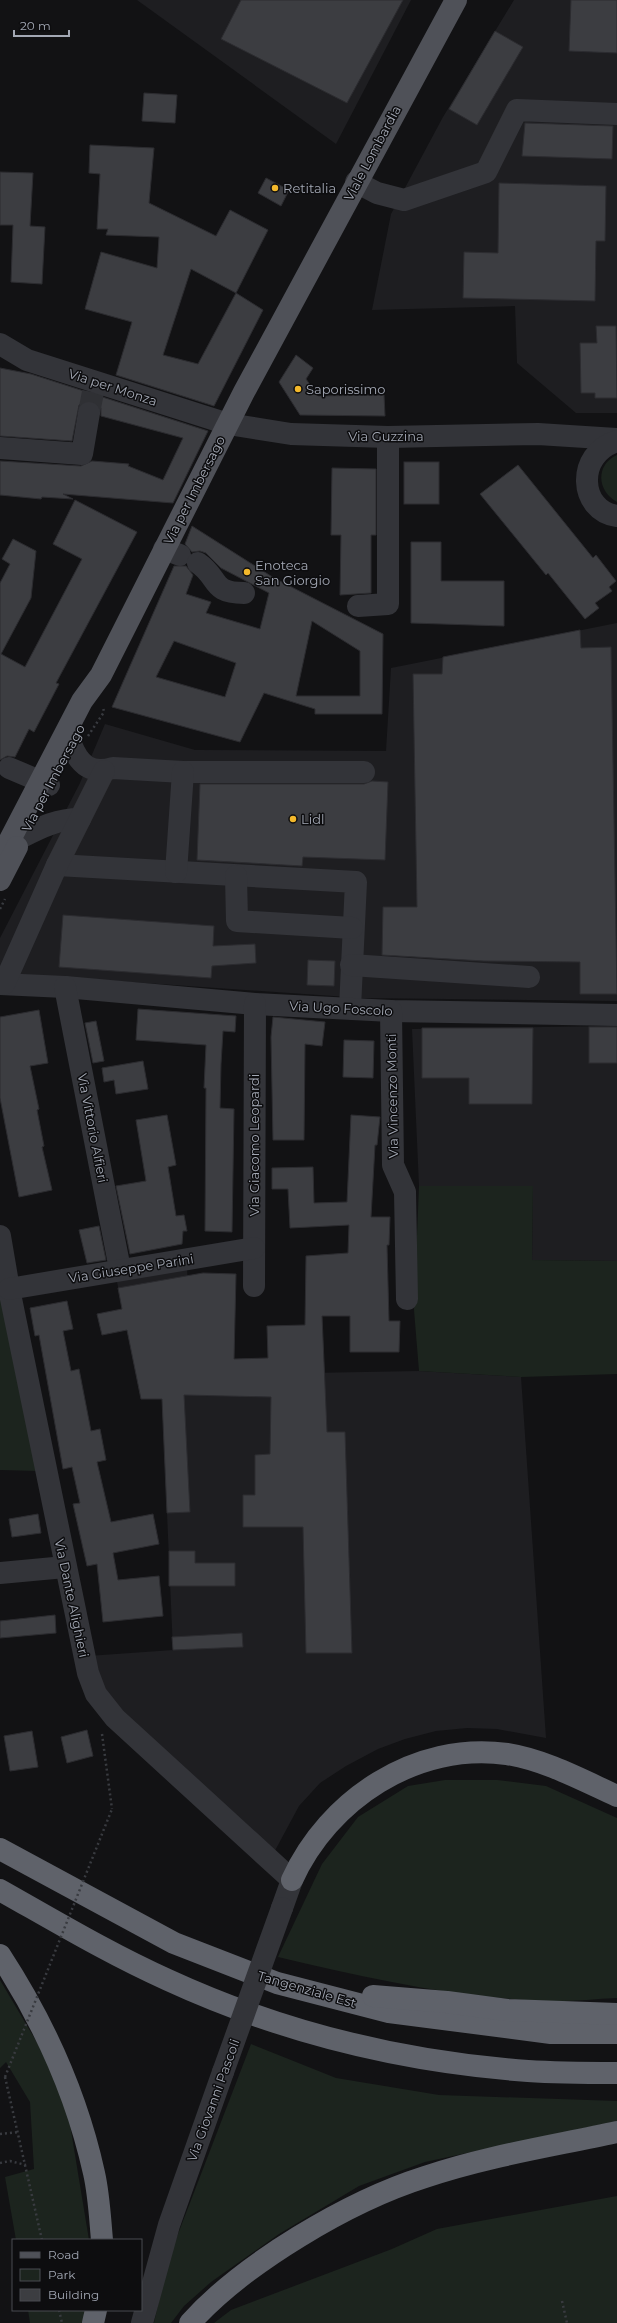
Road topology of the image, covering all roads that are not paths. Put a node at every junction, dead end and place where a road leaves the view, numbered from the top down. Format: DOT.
graph roads {
  1 [pos="456,0"];
  2 [pos="617,114"];
  3 [pos="356,182"];
  4 [pos="290,307"];
  5 [pos="0,344"];
  6 [pos="89,413"];
  7 [pos="228,424"];
  8 [pos="546,434"];
  9 [pos="388,437"];
  10 [pos="617,440"];
  11 [pos="0,448"];
  12 [pos="588,466"];
  13 [pos="617,516"];
  14 [pos="181,556"];
  15 [pos="244,593"];
  16 [pos="358,606"];
  17 [pos="101,675"];
  18 [pos="71,744"];
  19 [pos="9,768"];
  20 [pos="104,771"];
  21 [pos="183,772"];
  22 [pos="364,772"];
  23 [pos="45,783"];
  24 [pos="80,819"];
  25 [pos="22,837"];
  26 [pos="57,865"];
  27 [pos="1,871"];
  28 [pos="176,872"];
  29 [pos="236,876"];
  30 [pos="352,928"];
  31 [pos="351,965"];
  32 [pos="529,977"];
  33 [pos="2,984"];
  34 [pos="65,987"];
  35 [pos="255,1004"];
  36 [pos="350,1008"];
  37 [pos="391,1011"];
  38 [pos="617,1014"];
  39 [pos="0,1236"];
  40 [pos="254,1248"];
  41 [pos="120,1269"];
  42 [pos="254,1286"];
  43 [pos="9,1289"];
  44 [pos="407,1299"];
  45 [pos="65,1567"];
  46 [pos="0,1573"];
  47 [pos="617,1796"];
  48 [pos="0,1849"];
  49 [pos="292,1880"];
  50 [pos="0,1890"];
  51 [pos="0,1956"];
  52 [pos="310,1992"];
  53 [pos="617,2014"];
  54 [pos="617,2033"];
  55 [pos="617,2073"];
  56 [pos="617,2132"];
  57 [pos="102,2239"];
  58 [pos="96,2311"];
  59 [pos="93,2323"];
  60 [pos="142,2323"];
  61 [pos="190,2323"];
  1 -- 3 [label="main road, Viale Lombardia"];
  2 -- 3 [label="street"];
  3 -- 4 [label="main road, Viale Lombardia"];
  4 -- 7 [label="main road, Via per Imbersago"];
  5 -- 7 [label="street, Via per Monza"];
  6 -- 11 [label="street"];
  7 -- 9 [label="street, Via Guzzina"];
  7 -- 14 [label="main road, Via per Imbersago"];
  8 -- 9 [label="street, Via Guzzina"];
  8 -- 10 [label="street, Via Guzzina"];
  8 -- 12 [label="street, Via Guzzina"];
  9 -- 16 [label="street"];
  10 -- 12 [label="street"];
  12 -- 13 [label="street"];
  14 -- 15 [label="street"];
  14 -- 17 [label="main road, Via per Imbersago"];
  17 -- 18 [label="main road, Via per Imbersago"];
  17 -- 23 [label="main road, Via per Imbersago"];
  18 -- 20 [label="street"];
  18 -- 23 [label="main road, Via per Imbersago"];
  19 -- 23 [label="street"];
  20 -- 21 [label="street"];
  20 -- 24 [label="street"];
  21 -- 22 [label="street"];
  21 -- 28 [label="street"];
  23 -- 25 [label="main road, Via per Imbersago"];
  23 -- 27 [label="main road, Via per Imbersago"];
  24 -- 25 [label="street"];
  24 -- 26 [label="street"];
  25 -- 27 [label="main road, Via per Imbersago"];
  26 -- 28 [label="street"];
  26 -- 33 [label="street"];
  28 -- 29 [label="street"];
  29 -- 30 [label="street"];
  29 -- 30 [label="street"];
  30 -- 31 [label="street"];
  31 -- 32 [label="street"];
  31 -- 36 [label="street"];
  33 -- 34 [label="street"];
  34 -- 35 [label="street, Via Ugo Foscolo"];
  34 -- 41 [label="street, Via Vittorio Alfieri"];
  35 -- 36 [label="street, Via Ugo Foscolo"];
  35 -- 40 [label="street, Via Giacomo Leopardi"];
  36 -- 37 [label="street, Via Ugo Foscolo"];
  37 -- 38 [label="street, Via Ugo Foscolo"];
  37 -- 44 [label="street, Via Vincenzo Monti"];
  39 -- 43 [label="street, Via Dante Alighieri"];
  40 -- 41 [label="street, Via Giuseppe Parini"];
  40 -- 42 [label="street, Via Giacomo Leopardi"];
  41 -- 43 [label="street, Via Giuseppe Parini"];
  43 -- 45 [label="street, Via Dante Alighieri"];
  45 -- 46 [label="street"];
  45 -- 49 [label="street, Via Dante Alighieri"];
  47 -- 49 [label="highway"];
  48 -- 52 [label="highway, Tangenziale Est"];
  49 -- 60 [label="street, Via Giovanni Pascoli, bridge"];
  50 -- 55 [label="highway"];
  51 -- 57 [label="highway"];
  52 -- 53 [label="highway"];
  52 -- 54 [label="highway, Tangenziale Est"];
  56 -- 61 [label="highway"];
  58 -- 59 [label="highway"];
}
